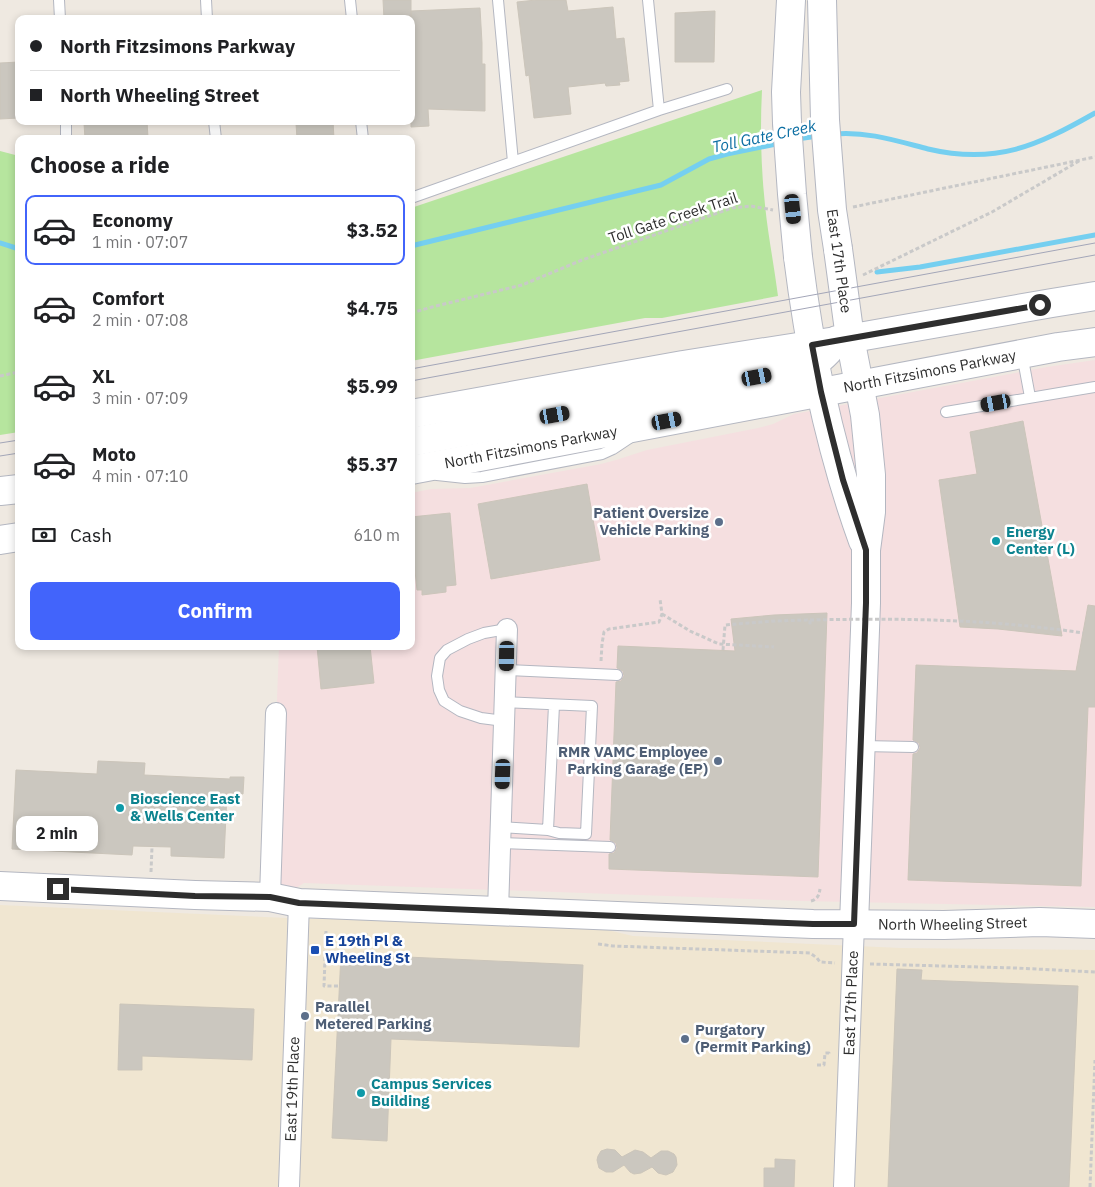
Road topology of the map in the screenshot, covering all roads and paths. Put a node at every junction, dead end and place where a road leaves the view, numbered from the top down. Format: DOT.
graph roads {
  1 [pos="59,0"];
  2 [pos="206,0"];
  3 [pos="350,0"];
  4 [pos="498,0"];
  5 [pos="648,0"];
  6 [pos="790,0"];
  7 [pos="822,0"];
  8 [pos="60,15"];
  9 [pos="207,15"];
  10 [pos="352,15"];
  11 [pos="726,89"];
  12 [pos="659,110"];
  13 [pos="1095,157"];
  14 [pos="1081,160"];
  15 [pos="513,162"];
  16 [pos="415,197"];
  17 [pos="848,208"];
  18 [pos="780,211"];
  19 [pos="841,278"];
  20 [pos="1095,296"];
  21 [pos="415,312"];
  22 [pos="832,340"];
  23 [pos="1095,342"];
  24 [pos="1022,354"];
  25 [pos="15,373"];
  26 [pos="0,376"];
  27 [pos="859,385"];
  28 [pos="1095,387"];
  29 [pos="821,392"];
  30 [pos="1030,397"];
  31 [pos="946,412"];
  32 [pos="415,413"];
  33 [pos="415,441"];
  34 [pos="415,470"];
  35 [pos="15,489"];
  36 [pos="0,492"];
  37 [pos="15,538"];
  38 [pos="0,540"];
  39 [pos="866,550"];
  40 [pos="660,599"];
  41 [pos="662,614"];
  42 [pos="810,620"];
  43 [pos="810,626"];
  44 [pos="507,628"];
  45 [pos="1083,633"];
  46 [pos="724,645"];
  47 [pos="774,647"];
  48 [pos="723,650"];
  49 [pos="507,670"];
  50 [pos="601,674"];
  51 [pos="617,675"];
  52 [pos="554,705"];
  53 [pos="505,712"];
  54 [pos="276,713"];
  55 [pos="861,746"];
  56 [pos="913,747"];
  57 [pos="548,830"];
  58 [pos="500,835"];
  59 [pos="152,847"];
  60 [pos="610,847"];
  61 [pos="151,862"];
  62 [pos="0,886"];
  63 [pos="270,897"];
  64 [pos="299,903"];
  65 [pos="498,911"];
  66 [pos="854,924"];
  67 [pos="1095,924"];
  68 [pos="326,931"];
  69 [pos="366,932"];
  70 [pos="598,944"];
  71 [pos="365,955"];
  72 [pos="835,962"];
  73 [pos="869,964"];
  74 [pos="1095,972"];
  75 [pos="339,986"];
  76 [pos="1095,1060"];
  77 [pos="829,1063"];
  78 [pos="817,1065"];
  79 [pos="1093,1181"];
  80 [pos="289,1187"];
  81 [pos="844,1187"];
  82 [pos="1090,1187"];
  1 -- 8 [label="lane"];
  2 -- 9 [label="lane"];
  3 -- 10 [label="lane"];
  4 -- 15 [label="lane"];
  5 -- 12 [label="lane"];
  6 -- 22 [label="main road, East 17th Place, bridge"];
  7 -- 19 [label="main road, East 17th Place, bridge"];
  11 -- 12 [label="lane"];
  12 -- 15 [label="lane"];
  13 -- 14 [label="path"];
  14 -- 17 [label="path"];
  14 -- 19 [label="path"];
  15 -- 16 [label="lane"];
  18 -- 21 [label="path, Toll Gate Creek Trail"];
  19 -- 22 [label="main road, East 17th Place"];
  20 -- 22 [label="main road"];
  22 -- 27 [label="main road, East 17th Place"];
  22 -- 29 [label="main road, East 17th Place"];
  22 -- 32 [label="main road"];
  22 -- 33 [label="main road"];
  23 -- 24 [label="main road, North Fitzsimons Parkway"];
  24 -- 27 [label="main road, North Fitzsimons Parkway"];
  24 -- 30 [label="lane"];
  25 -- 26 [label="path"];
  27 -- 29 [label="main road, North Fitzsimons Parkway"];
  27 -- 39 [label="main road, East 17th Place"];
  28 -- 30 [label="lane"];
  29 -- 34 [label="main road, North Fitzsimons Parkway"];
  29 -- 39 [label="main road, East 17th Place"];
  30 -- 31 [label="lane"];
  35 -- 36 [label="main road"];
  37 -- 38 [label="main road"];
  39 -- 55 [label="main road, East 17th Place"];
  40 -- 41 [label="path"];
  41 -- 46 [label="path"];
  41 -- 50 [label="path"];
  42 -- 43 [label="path, bridge"];
  42 -- 45 [label="path, bridge"];
  42 -- 46 [label="path"];
  44 -- 49 [label="street"];
  44 -- 53 [label="lane"];
  46 -- 47 [label="path"];
  46 -- 48 [label="path"];
  49 -- 50 [label="lane"];
  49 -- 53 [label="street"];
  50 -- 51 [label="lane"];
  52 -- 53 [label="lane"];
  52 -- 57 [label="lane"];
  52 -- 57 [label="lane"];
  53 -- 58 [label="street"];
  54 -- 63 [label="street"];
  55 -- 56 [label="lane"];
  55 -- 66 [label="main road, East 17th Place"];
  57 -- 58 [label="lane"];
  58 -- 60 [label="lane"];
  58 -- 65 [label="street"];
  59 -- 61 [label="path"];
  62 -- 63 [label="main road, North Wheeling Street"];
  63 -- 64 [label="main road, North Wheeling Street"];
  64 -- 65 [label="main road, North Wheeling Street"];
  64 -- 80 [label="street, East 19th Place"];
  65 -- 66 [label="main road, North Wheeling Street"];
  66 -- 67 [label="main road, North Wheeling Street"];
  66 -- 81 [label="street, East 17th Place"];
  68 -- 75 [label="path"];
  69 -- 71 [label="path"];
  70 -- 72 [label="path"];
  73 -- 74 [label="path"];
  76 -- 79 [label="path"];
  77 -- 78 [label="path"];
  79 -- 82 [label="path"];
}
